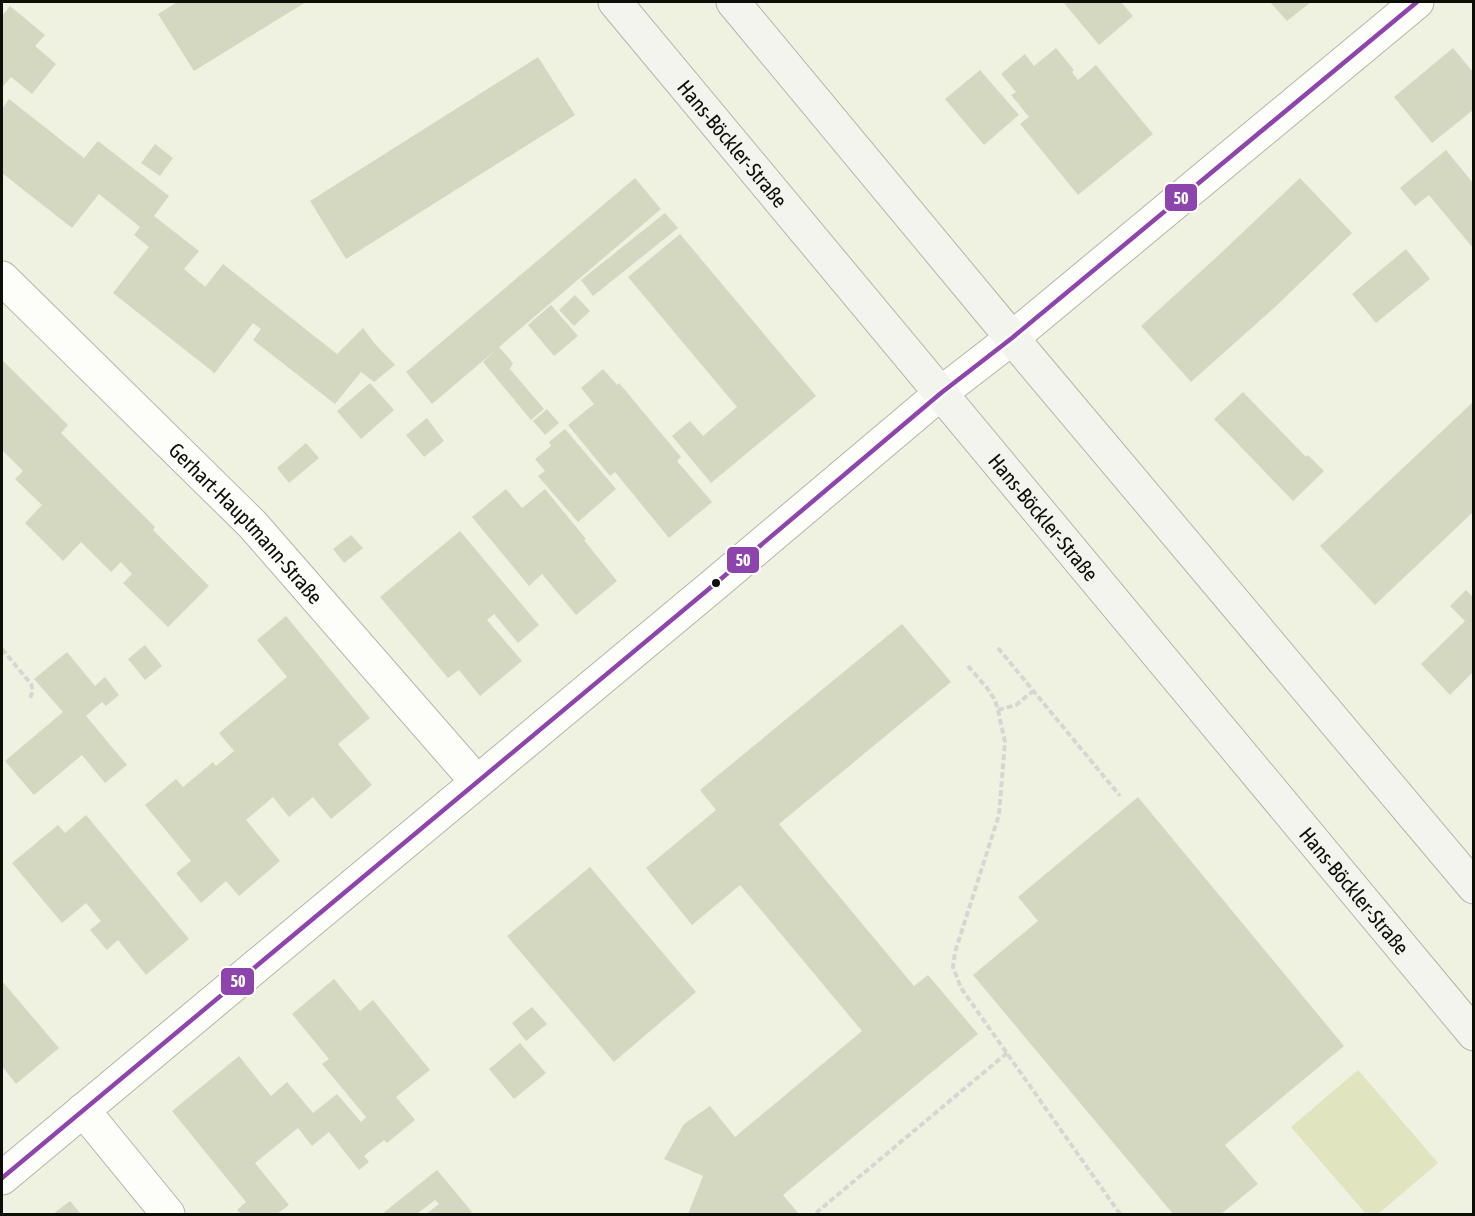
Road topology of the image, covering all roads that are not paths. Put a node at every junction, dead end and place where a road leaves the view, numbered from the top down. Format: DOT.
graph roads {
  1 [pos="615,2"];
  2 [pos="733,2"];
  3 [pos="1417,2"];
  4 [pos="2,278"];
  5 [pos="1012,338"];
  6 [pos="941,393"];
  7 [pos="477,782"];
  8 [pos="1473,886"];
  9 [pos="1473,1034"];
  10 [pos="82,1110"];
  11 [pos="2,1178"];
  12 [pos="168,1215"];
  1 -- 6 [label="main road, Hans-Böckler-Straße"];
  2 -- 5 [label="main road"];
  3 -- 5 [label="street"];
  4 -- 7 [label="street, Gerhart-Hauptmann-Straße"];
  5 -- 6 [label="street"];
  5 -- 8 [label="main road"];
  6 -- 7 [label="street"];
  6 -- 9 [label="main road, Hans-Böckler-Straße"];
  7 -- 10 [label="street"];
  10 -- 11 [label="street"];
  10 -- 12 [label="street"];
}
